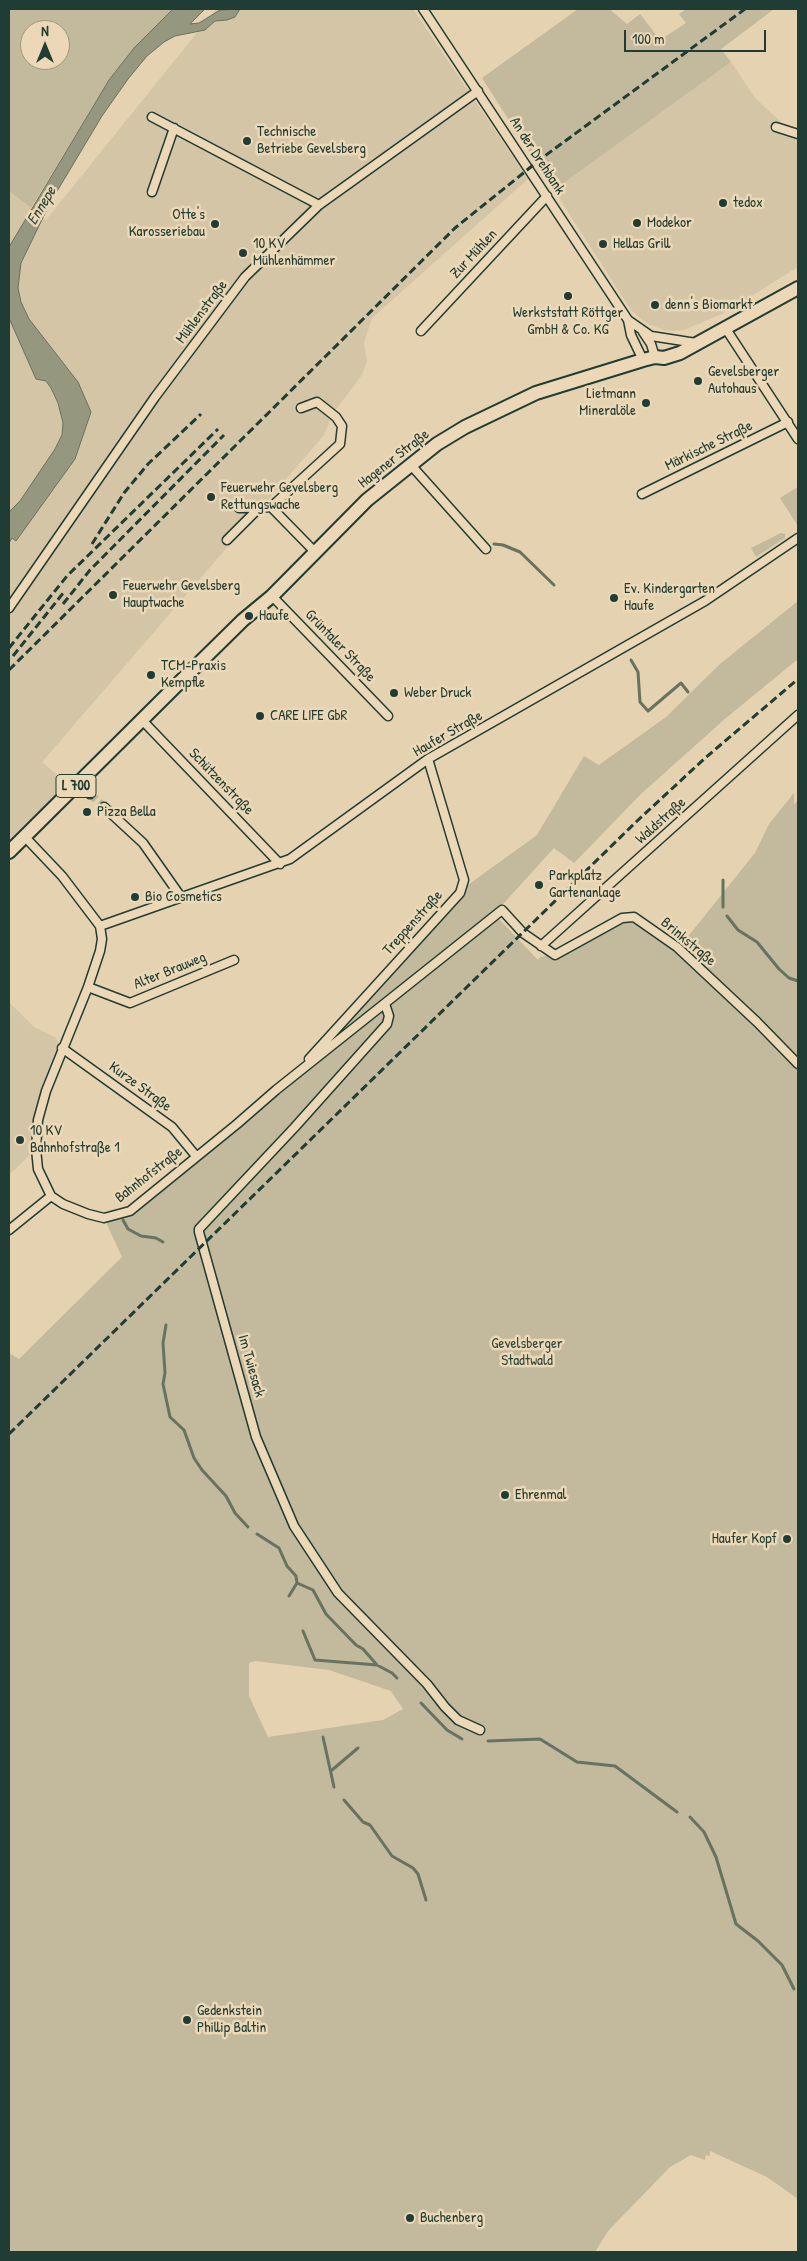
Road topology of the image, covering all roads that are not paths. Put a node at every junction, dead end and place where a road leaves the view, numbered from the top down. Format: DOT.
graph roads {
  1 [pos="423,9"];
  2 [pos="478,91"];
  3 [pos="152,117"];
  4 [pos="776,127"];
  5 [pos="174,128"];
  6 [pos="798,134"];
  7 [pos="152,192"];
  8 [pos="547,196"];
  9 [pos="319,205"];
  10 [pos="798,288"];
  11 [pos="628,320"];
  12 [pos="726,329"];
  13 [pos="421,331"];
  14 [pos="642,332"];
  15 [pos="696,343"];
  16 [pos="649,359"];
  17 [pos="301,408"];
  18 [pos="788,422"];
  19 [pos="795,429"];
  20 [pos="798,439"];
  21 [pos="410,464"];
  22 [pos="642,494"];
  23 [pos="271,507"];
  24 [pos="239,508"];
  25 [pos="259,508"];
  26 [pos="798,538"];
  27 [pos="227,540"];
  28 [pos="486,549"];
  29 [pos="314,552"];
  30 [pos="272,596"];
  31 [pos="9,608"];
  32 [pos="798,715"];
  33 [pos="388,716"];
  34 [pos="142,720"];
  35 [pos="428,760"];
  36 [pos="79,783"];
  37 [pos="90,794"];
  38 [pos="104,807"];
  39 [pos="25,836"];
  40 [pos="9,852"];
  41 [pos="280,864"];
  42 [pos="180,897"];
  43 [pos="100,926"];
  44 [pos="541,946"];
  45 [pos="234,960"];
  46 [pos="88,987"];
  47 [pos="385,1004"];
  48 [pos="62,1048"];
  49 [pos="798,1064"];
  50 [pos="294,1076"];
  51 [pos="196,1156"];
  52 [pos="51,1196"];
  53 [pos="9,1230"];
  54 [pos="480,1730"];
  1 -- 2 [label="street, An der Drehbank"];
  2 -- 8 [label="street, An der Drehbank"];
  2 -- 9 [label="street, Mühlenstraße"];
  3 -- 5 [label="street"];
  4 -- 6 [label="street"];
  5 -- 7 [label="street"];
  5 -- 9 [label="street"];
  8 -- 11 [label="street, An der Drehbank"];
  8 -- 13 [label="street, Zur Mühlen"];
  9 -- 31 [label="street, Mühlenstraße"];
  10 -- 12 [label="main road, Hagener Straße / L 700"];
  11 -- 14 [label="street, An der Drehbank"];
  11 -- 16 [label="street, An der Drehbank"];
  12 -- 15 [label="main road, Hagener Straße / L 700"];
  12 -- 18 [label="street"];
  14 -- 15 [label="street, An der Drehbank"];
  14 -- 16 [label="street, An der Drehbank"];
  15 -- 16 [label="main road, Hagener Straße / L 700"];
  16 -- 21 [label="main road, Hagener Straße / L 700"];
  17 -- 23 [label="street"];
  18 -- 19 [label="street"];
  18 -- 22 [label="street, Märkische Straße"];
  19 -- 20 [label="street"];
  21 -- 28 [label="street"];
  21 -- 29 [label="main road, Hagener Straße / L 700"];
  23 -- 25 [label="street"];
  23 -- 29 [label="street"];
  24 -- 25 [label="street"];
  25 -- 27 [label="street"];
  26 -- 35 [label="street, Haufer Straße"];
  29 -- 30 [label="main road, Hagener Straße / L 700"];
  30 -- 33 [label="street, Grüntaler Straße"];
  30 -- 34 [label="main road, Hagener Straße / L 700"];
  32 -- 44 [label="street, Waldstraße"];
  34 -- 36 [label="main road, Hagener Straße / L 700"];
  34 -- 41 [label="street, Schützenstraße"];
  35 -- 41 [label="street, Haufer Straße"];
  35 -- 50 [label="street, Treppenstraße"];
  36 -- 37 [label="street"];
  36 -- 39 [label="main road, Hagener Straße / L 700"];
  38 -- 42 [label="street"];
  39 -- 40 [label="main road, Hagener Straße / L 700"];
  39 -- 43 [label="street"];
  41 -- 42 [label="street, Haufer Straße"];
  42 -- 43 [label="street, Haufer Straße"];
  43 -- 46 [label="street"];
  44 -- 47 [label="street, Bahnhofstraße"];
  44 -- 49 [label="street, Brinkstraße"];
  45 -- 46 [label="street, Alter Brauweg"];
  46 -- 48 [label="street"];
  47 -- 50 [label="street, Bahnhofstraße"];
  47 -- 54 [label="street, Im Twiesack"];
  48 -- 51 [label="street, Kurze Straße"];
  48 -- 52 [label="street"];
  50 -- 51 [label="street, Bahnhofstraße"];
  51 -- 52 [label="street, Bahnhofstraße"];
  52 -- 53 [label="street"];
}
